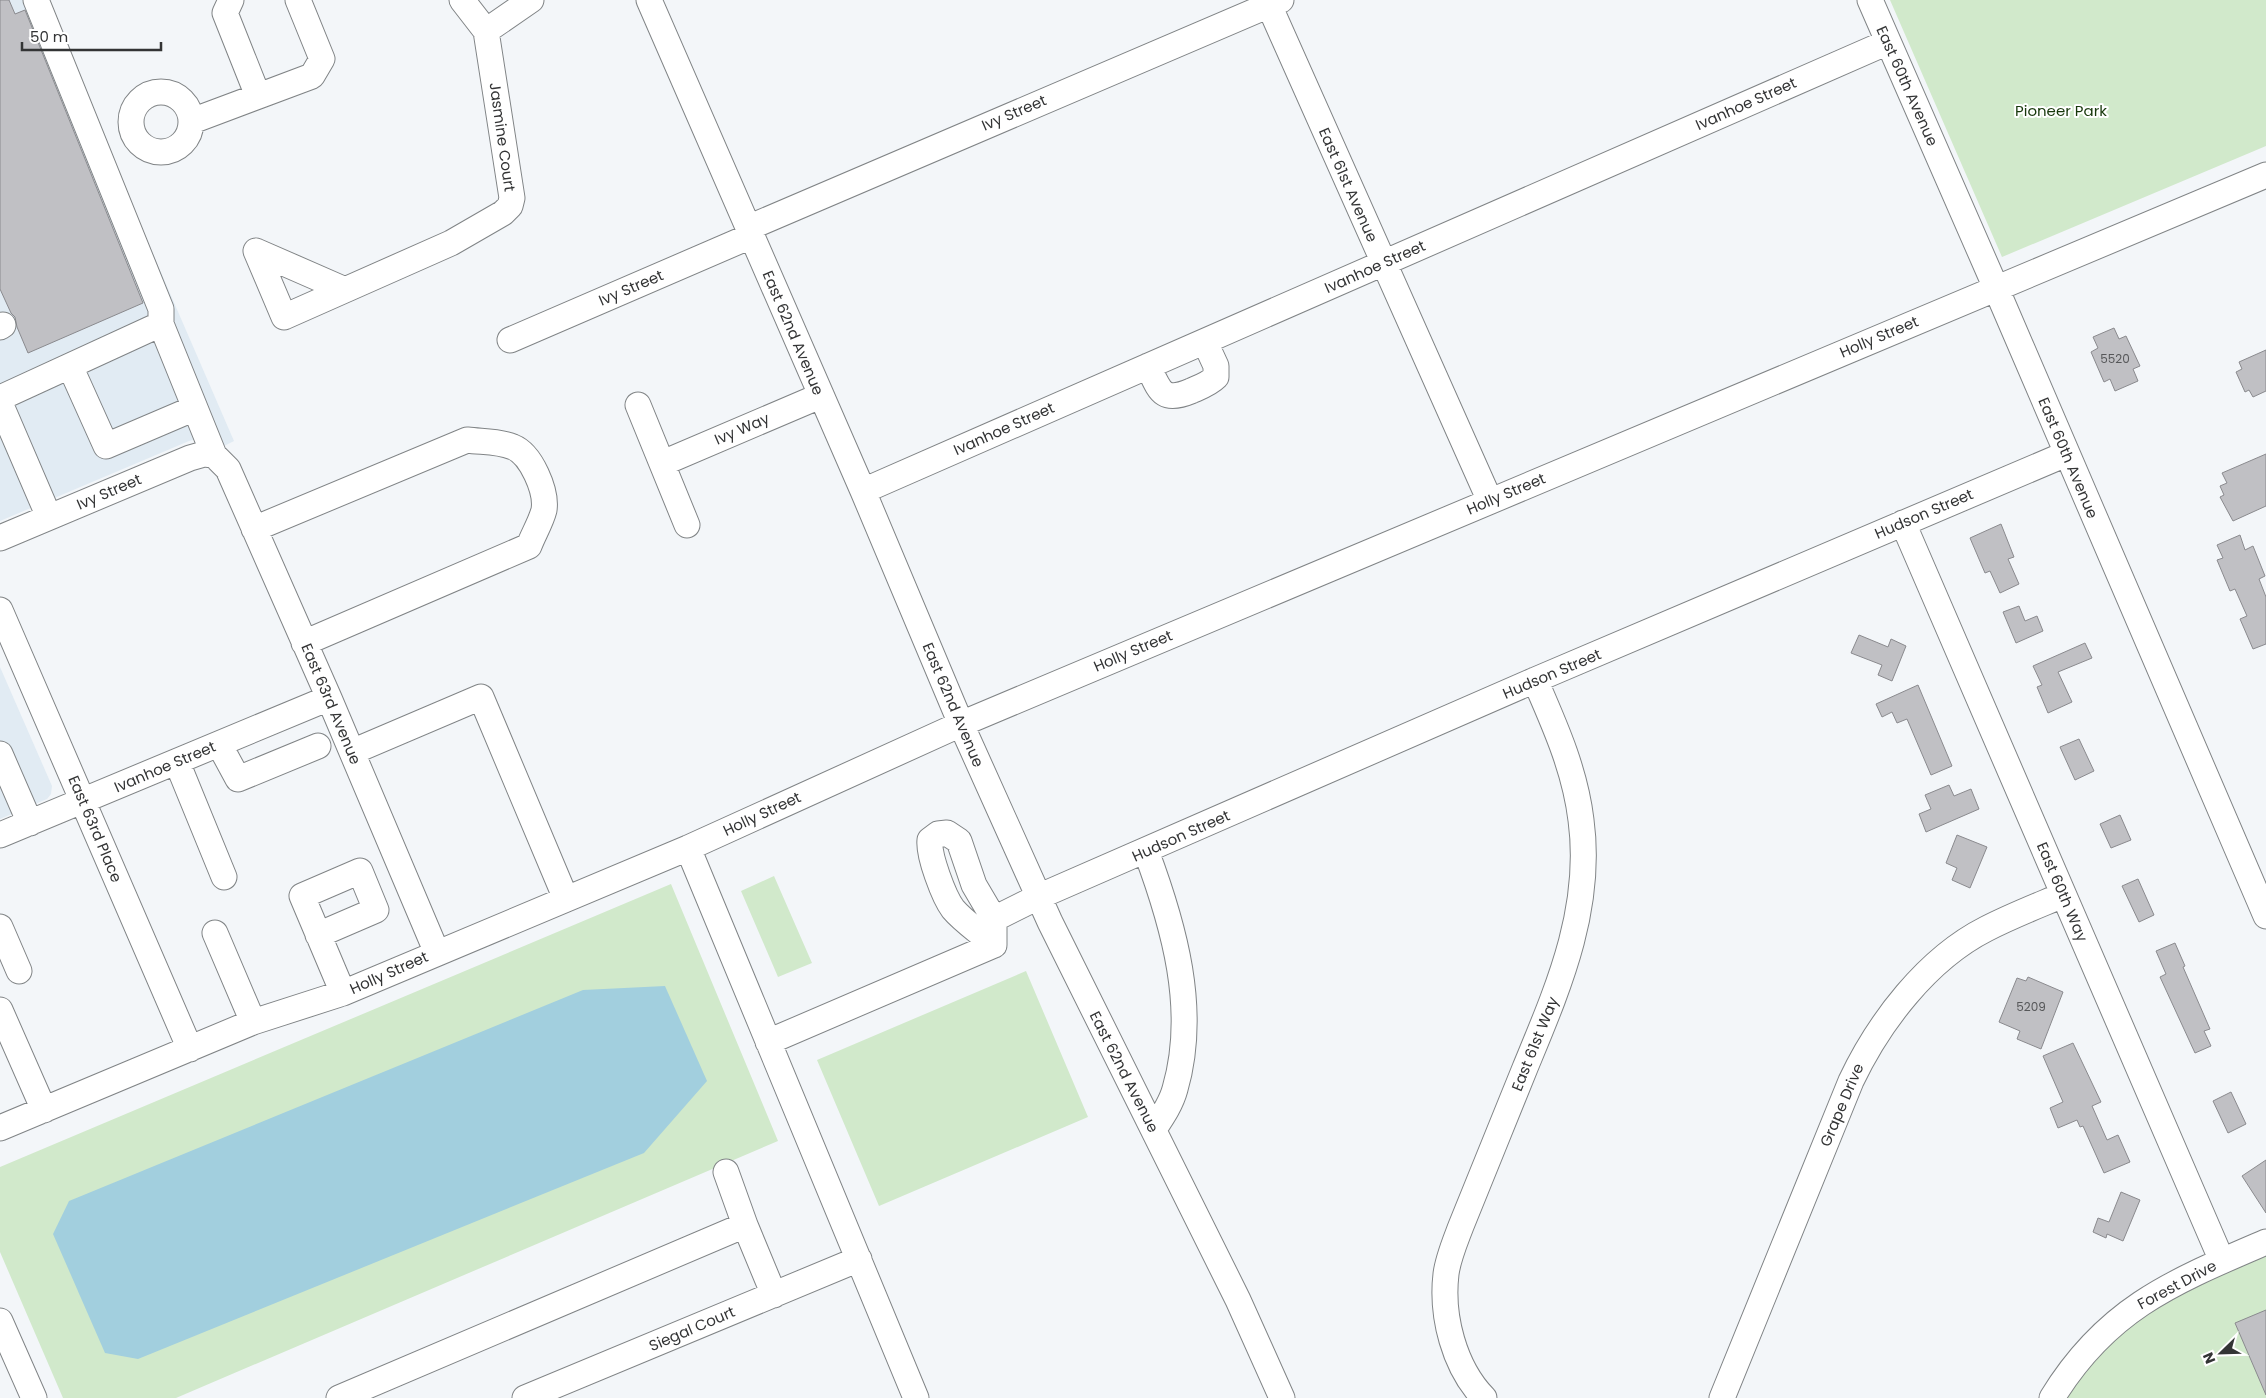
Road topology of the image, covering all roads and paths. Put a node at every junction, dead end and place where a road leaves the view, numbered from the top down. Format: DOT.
graph roads {
  1 [pos="36,0"];
  2 [pos="231,0"];
  3 [pos="298,0"];
  4 [pos="462,0"];
  5 [pos="531,0"];
  6 [pos="649,0"];
  7 [pos="1870,0"];
  8 [pos="1275,2"];
  9 [pos="486,31"];
  10 [pos="1888,42"];
  11 [pos="258,96"];
  12 [pos="192,121"];
  13 [pos="2266,175"];
  14 [pos="749,232"];
  15 [pos="1383,263"];
  16 [pos="1996,288"];
  17 [pos="343,289"];
  18 [pos="161,324"];
  19 [pos="510,340"];
  20 [pos="1204,342"];
  21 [pos="70,366"];
  22 [pos="1148,366"];
  23 [pos="820,396"];
  24 [pos="0,398"];
  25 [pos="0,403"];
  26 [pos="638,405"];
  27 [pos="195,408"];
  28 [pos="2066,454"];
  29 [pos="216,457"];
  30 [pos="663,463"];
  31 [pos="862,491"];
  32 [pos="1490,501"];
  33 [pos="49,517"];
  34 [pos="1903,523"];
  35 [pos="687,526"];
  36 [pos="254,529"];
  37 [pos="0,538"];
  38 [pos="0,610"];
  39 [pos="304,642"];
  40 [pos="1535,680"];
  41 [pos="329,698"];
  42 [pos="961,724"];
  43 [pos="219,744"];
  44 [pos="318,746"];
  45 [pos="352,752"];
  46 [pos="0,754"];
  47 [pos="177,762"];
  48 [pos="83,802"];
  49 [pos="30,823"];
  50 [pos="0,836"];
  51 [pos="688,848"];
  52 [pos="1146,851"];
  53 [pos="224,877"];
  54 [pos="2063,895"];
  55 [pos="1038,897"];
  56 [pos="566,899"];
  57 [pos="2266,916"];
  58 [pos="994,919"];
  59 [pos="0,927"];
  60 [pos="215,933"];
  61 [pos="318,934"];
  62 [pos="994,945"];
  63 [pos="436,952"];
  64 [pos="18,971"];
  65 [pos="343,993"];
  66 [pos="0,1010"];
  67 [pos="253,1022"];
  68 [pos="768,1042"];
  69 [pos="190,1048"];
  70 [pos="44,1110"];
  71 [pos="0,1128"];
  72 [pos="1154,1129"];
  73 [pos="726,1172"];
  74 [pos="745,1225"];
  75 [pos="2266,1242"];
  76 [pos="859,1259"];
  77 [pos="2222,1261"];
  78 [pos="774,1294"];
  79 [pos="0,1321"];
  80 [pos="8,1362"];
  81 [pos="34,1398"];
  82 [pos="339,1398"];
  83 [pos="525,1398"];
  84 [pos="916,1398"];
  85 [pos="1282,1398"];
  86 [pos="1484,1398"];
  87 [pos="1722,1398"];
  88 [pos="2052,1398"];
  1 -- 18 [label="street, East 63rd Avenue"];
  2 -- 11 [label="street"];
  3 -- 11 [label="street"];
  4 -- 9 [label="street, Jasmine Court"];
  5 -- 9 [label="street"];
  6 -- 14 [label="street, East 62nd Avenue"];
  7 -- 10 [label="street, East 60th Avenue"];
  8 -- 14 [label="street, Ivy Street"];
  8 -- 15 [label="street, East 61st Avenue"];
  9 -- 17 [label="street, Jasmine Court"];
  10 -- 15 [label="street, Ivanhoe Street"];
  10 -- 16 [label="street, East 60th Avenue"];
  11 -- 12 [label="street"];
  13 -- 16 [label="street, Holly Street"];
  14 -- 19 [label="street, Ivy Street"];
  14 -- 23 [label="street, East 62nd Avenue"];
  15 -- 20 [label="street, Ivanhoe Street"];
  15 -- 32 [label="street, East 61st Avenue"];
  16 -- 28 [label="street, East 60th Avenue"];
  16 -- 32 [label="street, Holly Street"];
  18 -- 21 [label="street"];
  18 -- 27 [label="street, East 63rd Avenue"];
  20 -- 22 [label="street, Ivanhoe Street"];
  20 -- 22 [label="street"];
  21 -- 24 [label="street"];
  21 -- 27 [label="street"];
  22 -- 31 [label="street, Ivanhoe Street"];
  23 -- 30 [label="street, Ivy Way"];
  23 -- 31 [label="street, East 62nd Avenue"];
  25 -- 33 [label="street"];
  26 -- 30 [label="street"];
  27 -- 29 [label="street, East 63rd Avenue"];
  28 -- 34 [label="street, Hudson Street"];
  28 -- 57 [label="street, East 60th Avenue"];
  29 -- 33 [label="street, Ivy Street"];
  29 -- 36 [label="street, East 63rd Avenue"];
  30 -- 35 [label="street"];
  31 -- 42 [label="street, East 62nd Avenue"];
  32 -- 42 [label="street, Holly Street"];
  33 -- 37 [label="street, Ivy Street"];
  34 -- 40 [label="street, Hudson Street"];
  34 -- 54 [label="street, East 60th Way"];
  36 -- 39 [label="street, East 63rd Avenue"];
  36 -- 39 [label="street"];
  38 -- 48 [label="street, East 63rd Place"];
  39 -- 41 [label="street, East 63rd Avenue"];
  40 -- 52 [label="street, Hudson Street"];
  40 -- 86 [label="street, East 61st Way"];
  41 -- 43 [label="street, Ivanhoe Street"];
  41 -- 45 [label="street, East 63rd Avenue"];
  42 -- 51 [label="street, Holly Street"];
  42 -- 55 [label="street, East 62nd Avenue"];
  43 -- 44 [label="street"];
  43 -- 47 [label="street, Ivanhoe Street"];
  45 -- 56 [label="street"];
  45 -- 63 [label="street, East 63rd Avenue"];
  46 -- 49 [label="street"];
  47 -- 48 [label="street, Ivanhoe Street"];
  47 -- 53 [label="street"];
  48 -- 49 [label="street, Ivanhoe Street"];
  48 -- 69 [label="street, East 63rd Place"];
  49 -- 50 [label="street, Ivanhoe Street"];
  51 -- 56 [label="street, Holly Street"];
  51 -- 68 [label="street"];
  52 -- 55 [label="street, Hudson Street"];
  52 -- 72 [label="street"];
  54 -- 77 [label="street, East 60th Way"];
  54 -- 87 [label="street, Grape Drive"];
  55 -- 58 [label="street, Hudson Street"];
  55 -- 72 [label="street, East 62nd Avenue"];
  56 -- 63 [label="street, Holly Street"];
  58 -- 62 [label="street"];
  58 -- 62 [label="street"];
  59 -- 64 [label="street"];
  60 -- 67 [label="street"];
  61 -- 65 [label="street"];
  62 -- 68 [label="street"];
  63 -- 65 [label="street, Holly Street"];
  65 -- 67 [label="street, Holly Street"];
  66 -- 70 [label="street"];
  67 -- 69 [label="street, Holly Street"];
  68 -- 76 [label="street"];
  69 -- 70 [label="street, Holly Street"];
  70 -- 71 [label="street, Holly Street"];
  72 -- 85 [label="street, East 62nd Avenue"];
  73 -- 74 [label="street"];
  74 -- 78 [label="street"];
  74 -- 82 [label="street"];
  75 -- 77 [label="street, Forest Drive"];
  76 -- 78 [label="street, Siegal Court"];
  76 -- 84 [label="street"];
  77 -- 88 [label="street, Forest Drive"];
  78 -- 83 [label="street, Siegal Court"];
  79 -- 80 [label="street"];
  80 -- 81 [label="street"];
}
